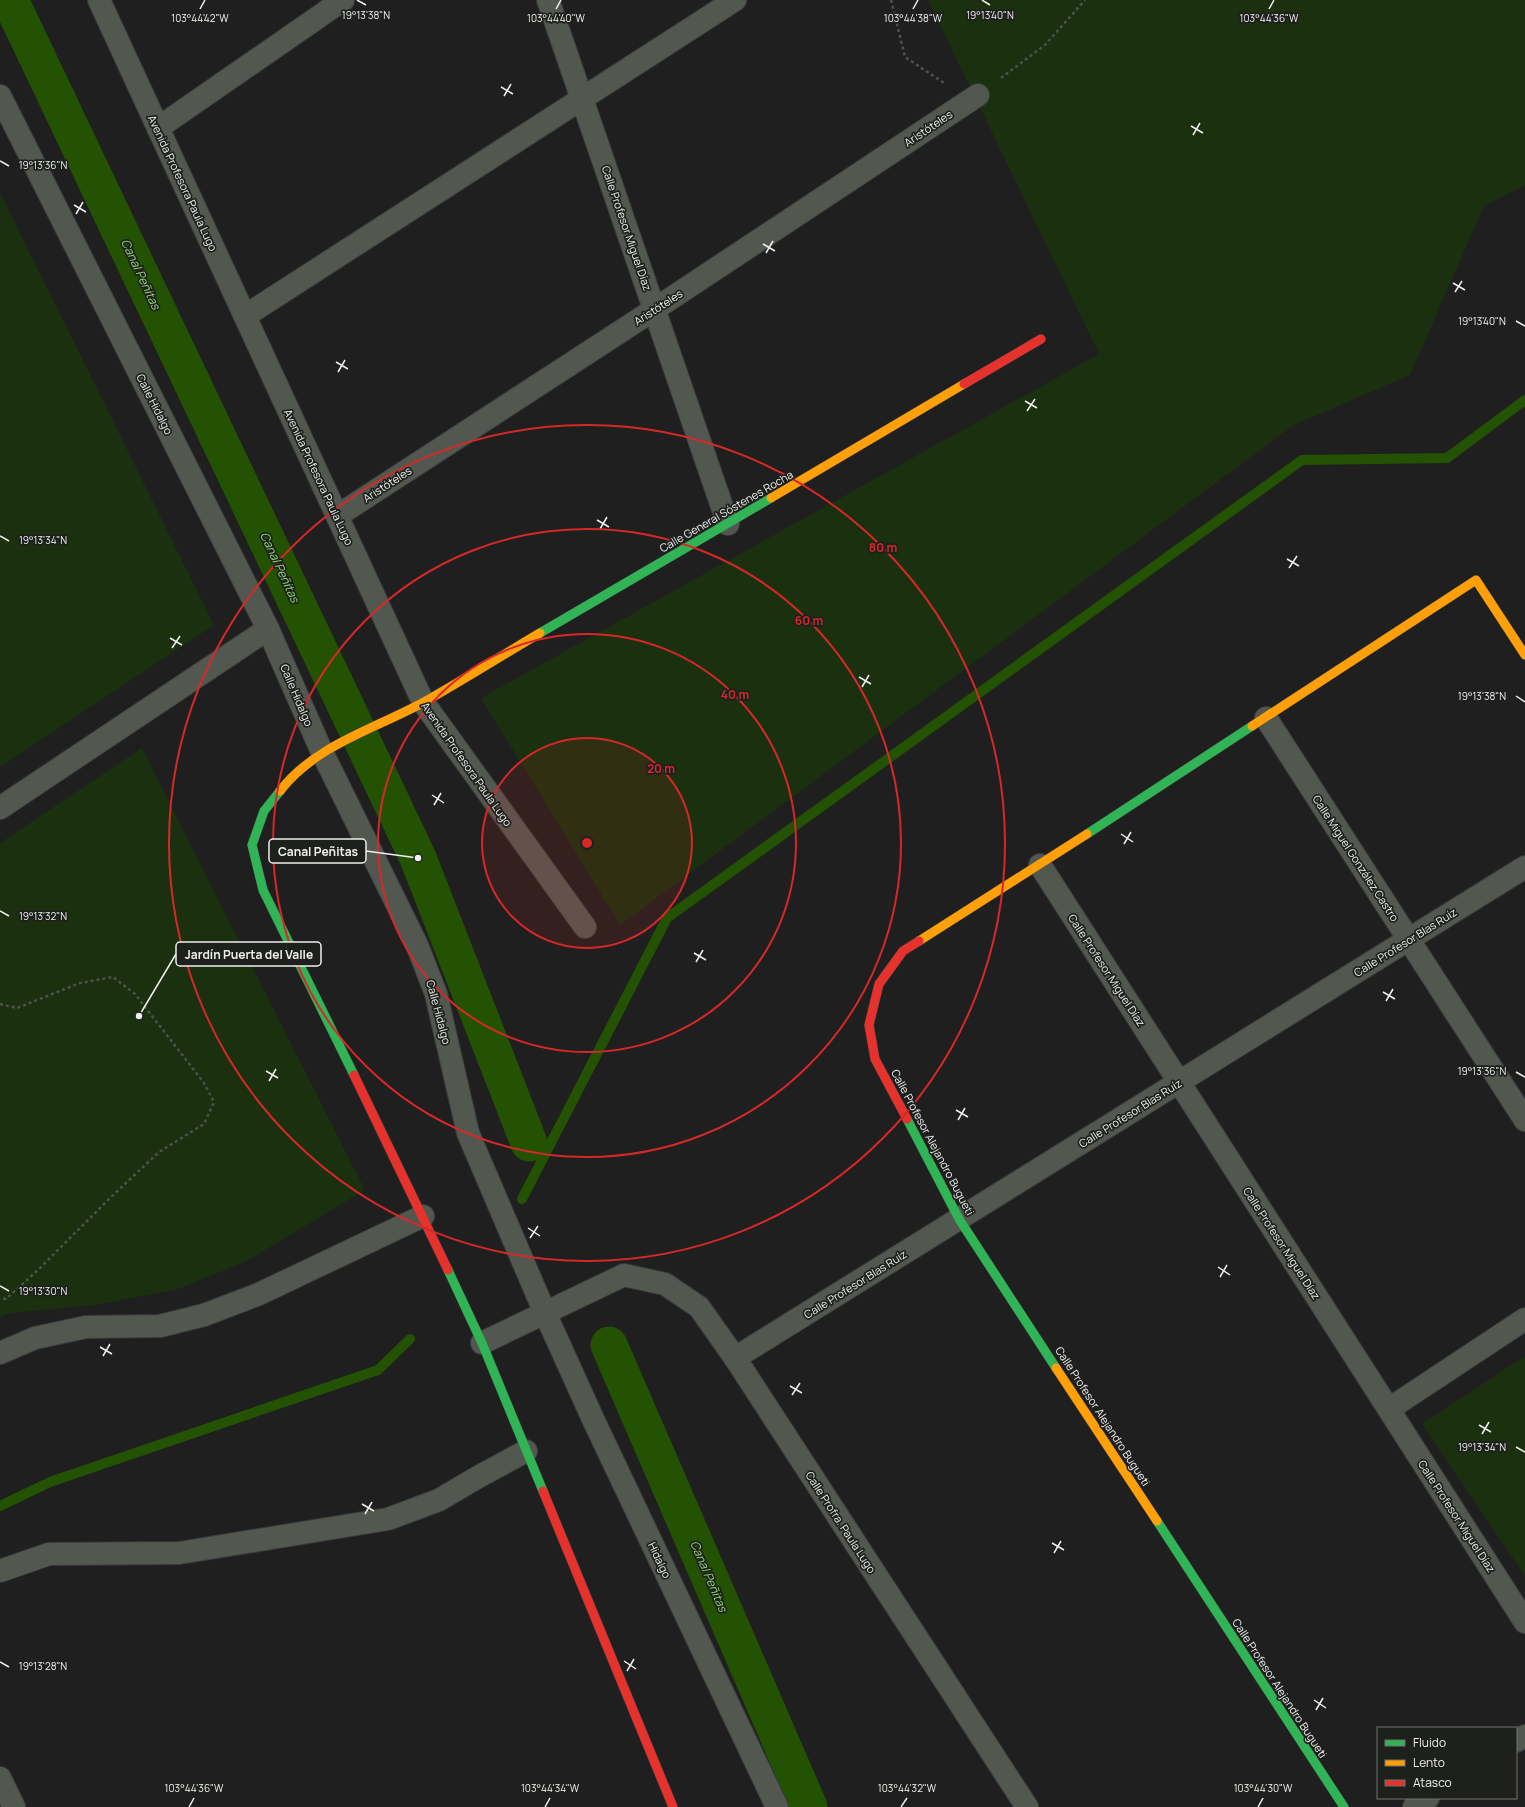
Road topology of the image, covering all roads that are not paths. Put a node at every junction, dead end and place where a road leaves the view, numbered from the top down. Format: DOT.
graph roads {
  1 [pos="99,0"];
  2 [pos="343,0"];
  3 [pos="548,0"];
  4 [pos="735,0"];
  5 [pos="978,95"];
  6 [pos="0,96"];
  7 [pos="582,100"];
  8 [pos="158,128"];
  9 [pos="655,309"];
  10 [pos="245,316"];
  11 [pos="1041,339"];
  12 [pos="337,516"];
  13 [pos="728,524"];
  14 [pos="268,629"];
  15 [pos="1525,655"];
  16 [pos="423,702"];
  17 [pos="1266,718"];
  18 [pos="329,749"];
  19 [pos="0,808"];
  20 [pos="1040,865"];
  21 [pos="1525,867"];
  22 [pos="585,927"];
  23 [pos="1409,939"];
  24 [pos="1179,1082"];
  25 [pos="1525,1120"];
  26 [pos="423,1216"];
  27 [pos="959,1219"];
  28 [pos="545,1313"];
  29 [pos="1525,1319"];
  30 [pos="482,1343"];
  31 [pos="0,1353"];
  32 [pos="735,1358"];
  33 [pos="1388,1409"];
  34 [pos="526,1451"];
  35 [pos="0,1571"];
  36 [pos="1525,1622"];
  37 [pos="0,1778"];
  38 [pos="1426,1799"];
  39 [pos="14,1807"];
  40 [pos="673,1807"];
  41 [pos="777,1807"];
  42 [pos="1027,1807"];
  43 [pos="1344,1807"];
  44 [pos="1414,1807"];
  1 -- 8 [label="street, Avenida Profesora Paula Lugo"];
  2 -- 8 [label="street"];
  3 -- 7 [label="street, Calle Profesor Miguel Díaz"];
  4 -- 7 [label="street"];
  5 -- 9 [label="street, Aristóteles"];
  6 -- 14 [label="street, Calle Hidalgo"];
  7 -- 9 [label="street, Calle Profesor Miguel Díaz"];
  7 -- 10 [label="street"];
  8 -- 10 [label="street, Avenida Profesora Paula Lugo"];
  9 -- 12 [label="street, Aristóteles"];
  9 -- 13 [label="street, Calle Profesor Miguel Díaz"];
  10 -- 12 [label="street, Avenida Profesora Paula Lugo"];
  11 -- 13 [label="street, Calle General Sóstenes Rocha"];
  12 -- 16 [label="street, Avenida Profesora Paula Lugo"];
  13 -- 16 [label="street, Calle General Sóstenes Rocha"];
  14 -- 18 [label="street, Calle Hidalgo"];
  14 -- 19 [label="street"];
  15 -- 17 [label="street"];
  16 -- 18 [label="street"];
  16 -- 22 [label="street, Avenida Profesora Paula Lugo"];
  17 -- 20 [label="street"];
  17 -- 23 [label="street, Calle Miguel González Castro"];
  18 -- 26 [label="street"];
  18 -- 28 [label="street, Calle Hidalgo"];
  20 -- 24 [label="street, Calle Profesor Miguel Díaz"];
  20 -- 27 [label="street, Calle Profesor Alejandro Bugueti"];
  21 -- 23 [label="street, Calle Profesor Blas Ruíz"];
  23 -- 24 [label="street, Calle Profesor Blas Ruíz"];
  23 -- 25 [label="street, Calle Miguel González Castro"];
  24 -- 27 [label="street, Calle Profesor Blas Ruíz"];
  24 -- 33 [label="street, Calle Profesor Miguel Díaz"];
  26 -- 30 [label="street"];
  26 -- 31 [label="street"];
  27 -- 32 [label="street, Calle Profesor Blas Ruíz"];
  27 -- 43 [label="street, Calle Profesor Alejandro Bugueti"];
  28 -- 30 [label="street"];
  28 -- 32 [label="street, Calle Profra. Paula Lugo"];
  28 -- 41 [label="street, Hidalgo"];
  29 -- 33 [label="street"];
  30 -- 34 [label="street"];
  32 -- 42 [label="street, Calle Profra. Paula Lugo"];
  33 -- 36 [label="street, Calle Profesor Miguel Díaz"];
  34 -- 35 [label="street"];
  34 -- 40 [label="street"];
  37 -- 39 [label="street"];
  38 -- 44 [label="street"];
}
